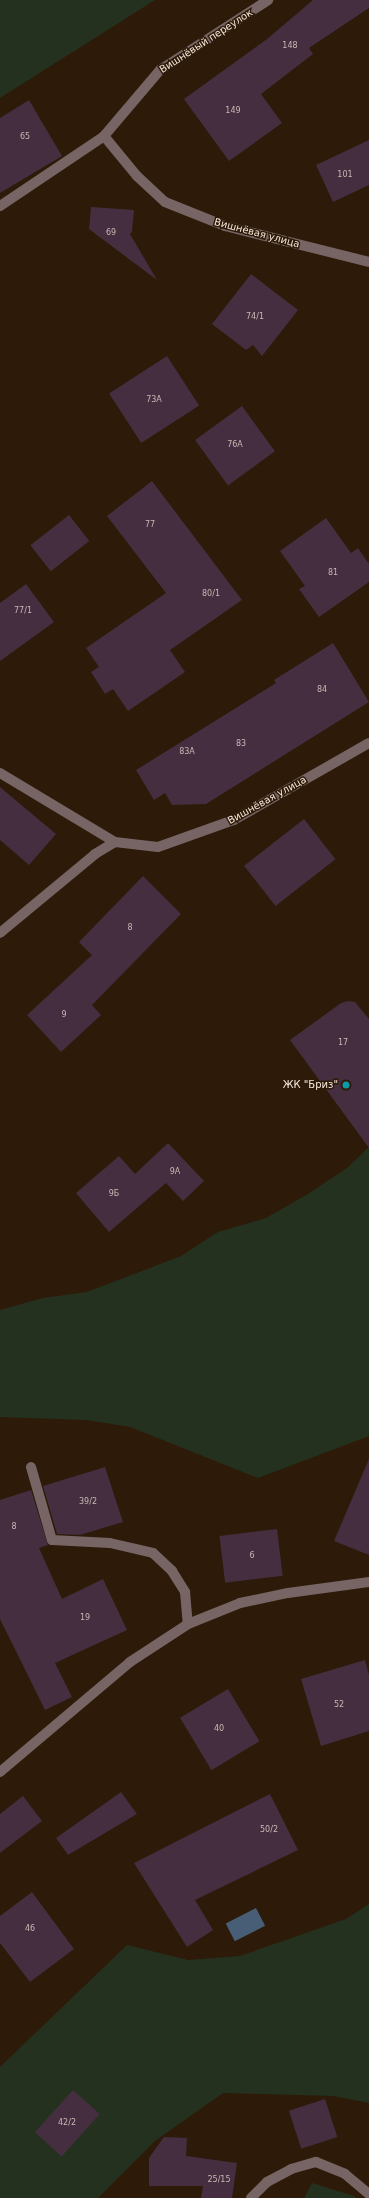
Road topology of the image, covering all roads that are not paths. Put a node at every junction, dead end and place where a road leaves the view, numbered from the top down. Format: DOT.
graph roads {
  1 [pos="268,0"];
  2 [pos="104,136"];
  3 [pos="0,206"];
  4 [pos="369,262"];
  5 [pos="369,743"];
  6 [pos="0,773"];
  7 [pos="115,842"];
  8 [pos="0,933"];
  9 [pos="31,1467"];
  10 [pos="369,1582"];
  11 [pos="188,1624"];
  12 [pos="0,1772"];
  13 [pos="369,2194"];
  14 [pos="251,2198"];
  1 -- 2 [label="street, Вишнёвый переулок"];
  2 -- 3 [label="street, Вишнёвый переулок"];
  2 -- 4 [label="street, Вишнёвая улица"];
  5 -- 7 [label="street, Вишнёвая улица"];
  6 -- 7 [label="street"];
  7 -- 8 [label="street"];
  9 -- 11 [label="street"];
  10 -- 11 [label="street"];
  11 -- 12 [label="street"];
  13 -- 14 [label="street"];
}
